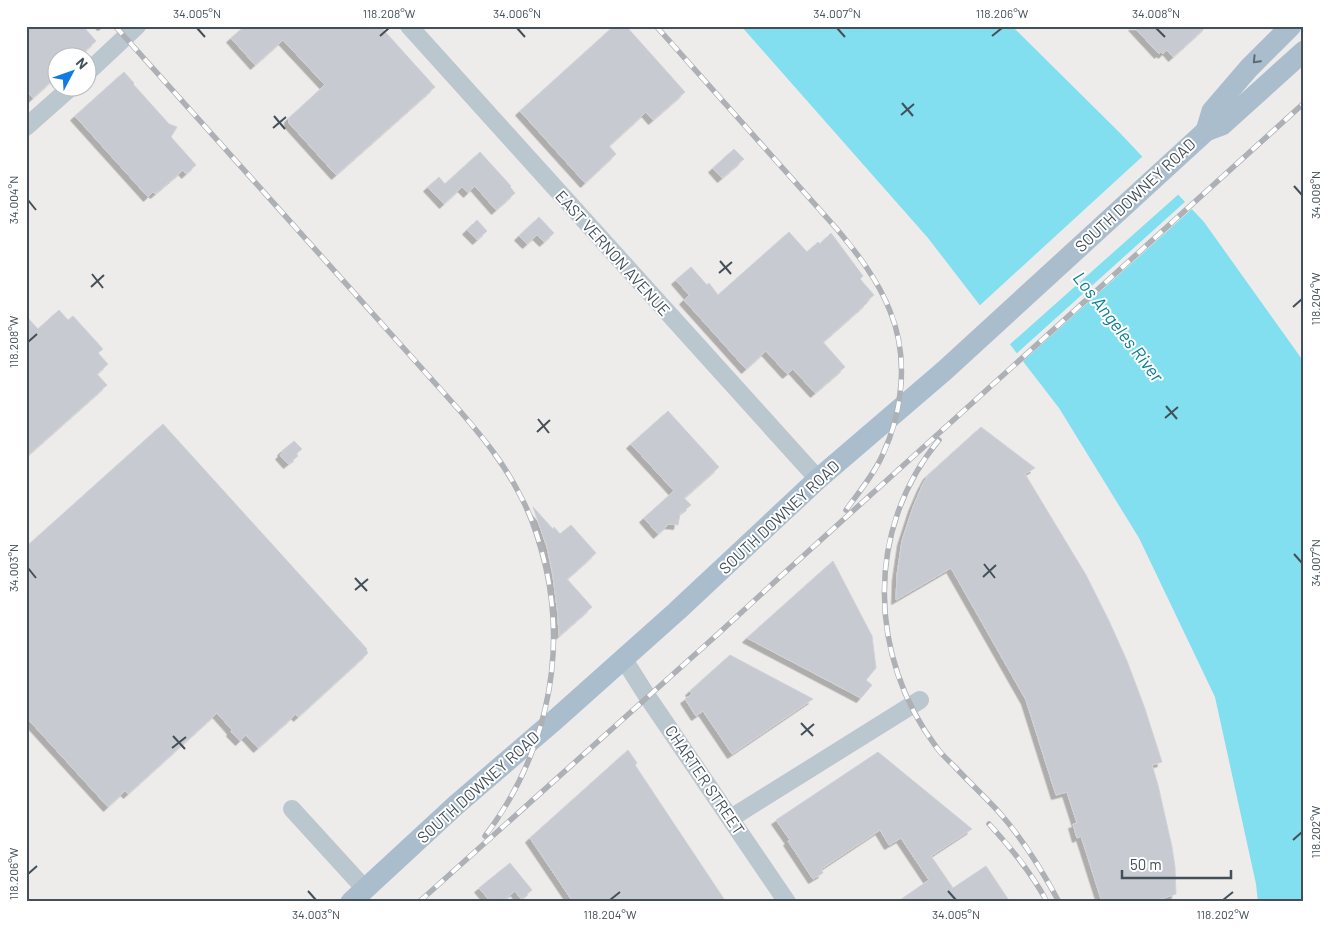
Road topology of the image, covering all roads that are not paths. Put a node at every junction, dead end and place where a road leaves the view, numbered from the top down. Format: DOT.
graph roads {
  1 [pos="138,26"];
  2 [pos="409,26"];
  3 [pos="1290,26"];
  4 [pos="1304,51"];
  5 [pos="1304,62"];
  6 [pos="98,63"];
  7 [pos="1282,71"];
  8 [pos="59,98"];
  9 [pos="26,127"];
  10 [pos="1206,131"];
  11 [pos="818,479"];
  12 [pos="623,658"];
  13 [pos="920,700"];
  14 [pos="292,809"];
  15 [pos="731,818"];
  16 [pos="358,896"];
  17 [pos="788,902"];
  1 -- 6 [label="street"];
  2 -- 11 [label="street, EAST VERNON AVENUE"];
  3 -- 10 [label="main road, SOUTH DOWNEY ROAD, one-way"];
  4 -- 7 [label="main road, SOUTH DOWNEY ROAD"];
  5 -- 7 [label="main road"];
  7 -- 10 [label="main road, SOUTH DOWNEY ROAD"];
  8 -- 9 [label="street"];
  10 -- 11 [label="main road, SOUTH DOWNEY ROAD"];
  11 -- 12 [label="main road, SOUTH DOWNEY ROAD"];
  12 -- 15 [label="street, CHARTER STREET"];
  12 -- 16 [label="main road, SOUTH DOWNEY ROAD"];
  13 -- 15 [label="street"];
  14 -- 16 [label="street"];
  15 -- 17 [label="street, CHARTER STREET"];
}
